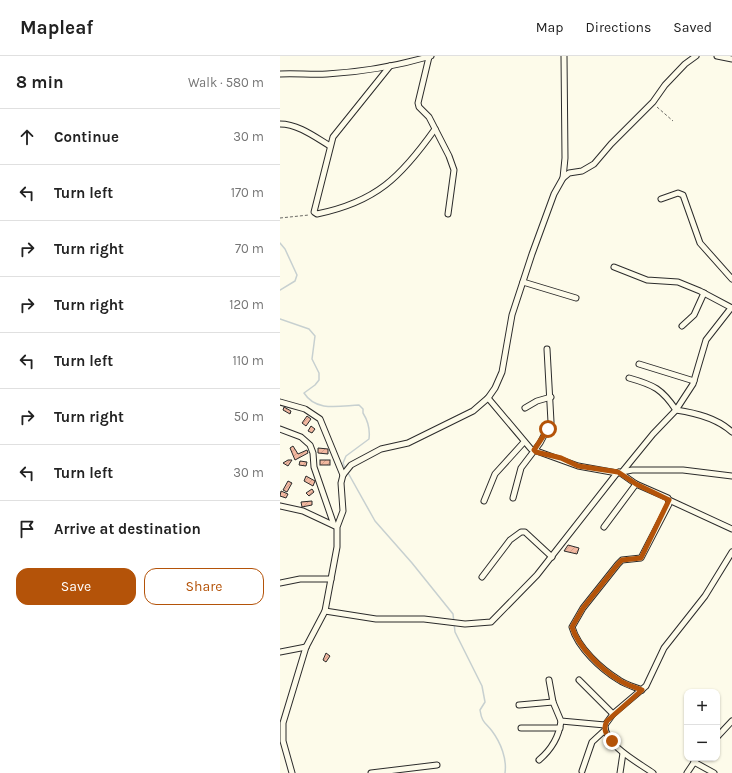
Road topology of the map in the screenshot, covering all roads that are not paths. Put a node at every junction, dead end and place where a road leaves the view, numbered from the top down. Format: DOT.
graph roads {
  1 [pos="430,56"];
  2 [pos="564,56"];
  3 [pos="696,56"];
  4 [pos="718,56"];
  5 [pos="727,57"];
  6 [pos="390,66"];
  7 [pos="280,74"];
  8 [pos="280,124"];
  9 [pos="435,129"];
  10 [pos="330,146"];
  11 [pos="562,178"];
  12 [pos="661,199"];
  13 [pos="448,214"];
  14 [pos="614,267"];
  15 [pos="732,279"];
  16 [pos="523,282"];
  17 [pos="704,293"];
  18 [pos="576,298"];
  19 [pos="731,308"];
  20 [pos="682,326"];
  21 [pos="547,349"];
  22 [pos="639,364"];
  23 [pos="629,378"];
  24 [pos="694,381"];
  25 [pos="551,397"];
  26 [pos="488,398"];
  27 [pos="280,402"];
  28 [pos="524,408"];
  29 [pos="676,410"];
  30 [pos="280,429"];
  31 [pos="732,432"];
  32 [pos="524,442"];
  33 [pos="534,450"];
  34 [pos="619,472"];
  35 [pos="343,475"];
  36 [pos="732,476"];
  37 [pos="636,484"];
  38 [pos="513,498"];
  39 [pos="484,500"];
  40 [pos="669,500"];
  41 [pos="280,506"];
  42 [pos="335,526"];
  43 [pos="604,527"];
  44 [pos="732,529"];
  45 [pos="732,552"];
  46 [pos="552,557"];
  47 [pos="482,577"];
  48 [pos="331,579"];
  49 [pos="280,583"];
  50 [pos="325,611"];
  51 [pos="306,647"];
  52 [pos="280,652"];
  53 [pos="549,680"];
  54 [pos="579,680"];
  55 [pos="642,690"];
  56 [pos="553,702"];
  57 [pos="519,705"];
  58 [pos="613,714"];
  59 [pos="561,721"];
  60 [pos="732,721"];
  61 [pos="605,727"];
  62 [pos="521,728"];
  63 [pos="560,728"];
  64 [pos="720,734"];
  65 [pos="623,753"];
  66 [pos="540,760"];
  67 [pos="695,761"];
  68 [pos="697,761"];
  69 [pos="437,765"];
  70 [pos="582,771"];
  71 [pos="292,773"];
  72 [pos="371,773"];
  73 [pos="620,773"];
  74 [pos="654,773"];
  75 [pos="687,773"];
  76 [pos="714,773"];
  1 -- 6 [label="street"];
  1 -- 9 [label="street"];
  2 -- 11 [label="street"];
  3 -- 11 [label="street"];
  4 -- 5 [label="street"];
  6 -- 7 [label="street"];
  6 -- 10 [label="street"];
  8 -- 10 [label="street"];
  9 -- 10 [label="street"];
  9 -- 13 [label="street"];
  11 -- 16 [label="street"];
  12 -- 15 [label="street"];
  14 -- 17 [label="street"];
  16 -- 18 [label="street"];
  16 -- 26 [label="street"];
  17 -- 19 [label="street"];
  17 -- 20 [label="street"];
  19 -- 24 [label="street"];
  21 -- 25 [label="street"];
  22 -- 24 [label="street"];
  23 -- 29 [label="street"];
  24 -- 29 [label="street"];
  25 -- 28 [label="street"];
  25 -- 33 [label="street"];
  26 -- 32 [label="street"];
  26 -- 35 [label="street"];
  27 -- 35 [label="street"];
  29 -- 31 [label="street"];
  29 -- 34 [label="street"];
  30 -- 42 [label="street"];
  32 -- 33 [label="street"];
  32 -- 39 [label="street"];
  33 -- 34 [label="street"];
  33 -- 38 [label="street"];
  34 -- 36 [label="street"];
  34 -- 37 [label="street"];
  34 -- 46 [label="street"];
  35 -- 42 [label="street"];
  37 -- 40 [label="street"];
  37 -- 43 [label="street"];
  40 -- 44 [label="street"];
  40 -- 55 [label="street"];
  41 -- 42 [label="street"];
  42 -- 48 [label="street"];
  45 -- 55 [label="street"];
  46 -- 47 [label="street"];
  46 -- 50 [label="street"];
  48 -- 49 [label="street"];
  48 -- 50 [label="street"];
  50 -- 51 [label="street"];
  51 -- 52 [label="street"];
  51 -- 71 [label="street"];
  53 -- 56 [label="street"];
  54 -- 58 [label="street"];
  55 -- 58 [label="street"];
  56 -- 57 [label="street"];
  56 -- 59 [label="street"];
  58 -- 61 [label="street"];
  59 -- 61 [label="street"];
  59 -- 63 [label="street"];
  60 -- 64 [label="street"];
  61 -- 65 [label="street"];
  61 -- 70 [label="street"];
  62 -- 63 [label="street"];
  63 -- 66 [label="street"];
  65 -- 73 [label="street"];
  65 -- 74 [label="street"];
  67 -- 75 [label="street"];
  68 -- 76 [label="street"];
  69 -- 72 [label="street"];
}
